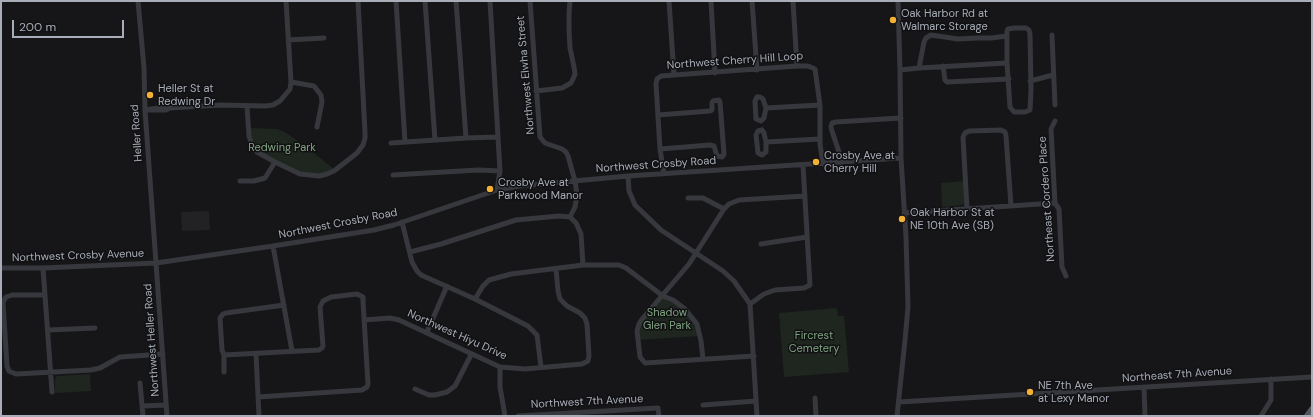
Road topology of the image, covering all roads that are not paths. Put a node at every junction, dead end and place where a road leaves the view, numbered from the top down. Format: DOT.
graph roads {
  1 [pos="138,1"];
  2 [pos="286,1"];
  3 [pos="358,1"];
  4 [pos="396,1"];
  5 [pos="425,1"];
  6 [pos="456,1"];
  7 [pos="490,1"];
  8 [pos="530,1"];
  9 [pos="570,1"];
  10 [pos="669,1"];
  11 [pos="711,1"];
  12 [pos="752,1"];
  13 [pos="793,1"];
  14 [pos="898,1"];
  15 [pos="1052,35"];
  16 [pos="1007,36"];
  17 [pos="324,38"];
  18 [pos="288,40"];
  19 [pos="1008,63"];
  20 [pos="797,66"];
  21 [pos="943,66"];
  22 [pos="919,68"];
  23 [pos="757,70"];
  24 [pos="900,70"];
  25 [pos="715,73"];
  26 [pos="674,75"];
  27 [pos="1053,75"];
  28 [pos="1009,79"];
  29 [pos="1030,80"];
  30 [pos="292,82"];
  31 [pos="536,91"];
  32 [pos="820,105"];
  33 [pos="1055,105"];
  34 [pos="247,106"];
  35 [pos="766,108"];
  36 [pos="145,110"];
  37 [pos="658,115"];
  38 [pos="901,118"];
  39 [pos="1055,121"];
  40 [pos="317,127"];
  41 [pos="498,137"];
  42 [pos="466,138"];
  43 [pos="820,139"];
  44 [pos="435,140"];
  45 [pos="405,142"];
  46 [pos="766,142"];
  47 [pos="391,143"];
  48 [pos="660,149"];
  49 [pos="902,158"];
  50 [pos="275,162"];
  51 [pos="841,163"];
  52 [pos="823,164"];
  53 [pos="803,165"];
  54 [pos="500,171"];
  55 [pos="664,174"];
  56 [pos="393,175"];
  57 [pos="628,176"];
  58 [pos="240,181"];
  59 [pos="575,181"];
  60 [pos="497,190"];
  61 [pos="805,196"];
  62 [pos="688,198"];
  63 [pos="1055,203"];
  64 [pos="1011,206"];
  65 [pos="724,209"];
  66 [pos="967,209"];
  67 [pos="904,213"];
  68 [pos="570,217"];
  69 [pos="402,222"];
  70 [pos="807,237"];
  71 [pos="761,244"];
  72 [pos="274,246"];
  73 [pos="410,252"];
  74 [pos="696,253"];
  75 [pos="156,263"];
  76 [pos="583,265"];
  77 [pos="1,268"];
  78 [pos="43,268"];
  79 [pos="556,269"];
  80 [pos="1066,276"];
  81 [pos="447,286"];
  82 [pos="45,295"];
  83 [pos="663,296"];
  84 [pos="476,299"];
  85 [pos="750,304"];
  86 [pos="284,305"];
  87 [pos="364,320"];
  88 [pos="95,328"];
  89 [pos="48,330"];
  90 [pos="427,332"];
  91 [pos="292,351"];
  92 [pos="163,354"];
  93 [pos="256,354"];
  94 [pos="224,355"];
  95 [pos="471,355"];
  96 [pos="754,356"];
  97 [pos="703,359"];
  98 [pos="541,366"];
  99 [pos="500,368"];
  100 [pos="50,372"];
  101 [pos="224,372"];
  102 [pos="1312,377"];
  103 [pos="1271,379"];
  104 [pos="140,383"];
  105 [pos="1144,387"];
  106 [pos="415,389"];
  107 [pos="52,392"];
  108 [pos="258,397"];
  109 [pos="815,398"];
  110 [pos="756,401"];
  111 [pos="899,402"];
  112 [pos="166,405"];
  113 [pos="703,405"];
  114 [pos="142,406"];
  115 [pos="1312,409"];
  116 [pos="552,415"];
  117 [pos="143,416"];
  118 [pos="167,416"];
  119 [pos="259,416"];
  120 [pos="505,416"];
  121 [pos="518,416"];
  122 [pos="659,416"];
  123 [pos="757,416"];
  124 [pos="816,416"];
  125 [pos="897,416"];
  126 [pos="1145,416"];
  127 [pos="1261,416"];
  128 [pos="1308,416"];
  1 -- 36 [label="street, Heller Road"];
  2 -- 18 [label="street"];
  3 -- 50 [label="street"];
  4 -- 45 [label="street"];
  5 -- 44 [label="street"];
  6 -- 42 [label="street"];
  7 -- 41 [label="street"];
  8 -- 31 [label="street, Northwest Elwha Street"];
  9 -- 31 [label="street"];
  10 -- 26 [label="street"];
  11 -- 25 [label="street"];
  12 -- 23 [label="street"];
  13 -- 20 [label="street"];
  14 -- 24 [label="street"];
  15 -- 27 [label="street"];
  16 -- 19 [label="street"];
  16 -- 22 [label="street"];
  16 -- 29 [label="street"];
  17 -- 18 [label="street"];
  18 -- 30 [label="street"];
  19 -- 21 [label="street"];
  19 -- 28 [label="street"];
  20 -- 23 [label="street, Northwest Cherry Hill Loop"];
  20 -- 32 [label="street, Northwest Cherry Hill Loop"];
  21 -- 22 [label="street"];
  21 -- 28 [label="street"];
  22 -- 24 [label="street"];
  23 -- 25 [label="street, Northwest Cherry Hill Loop"];
  24 -- 38 [label="street"];
  25 -- 26 [label="street, Northwest Cherry Hill Loop"];
  26 -- 37 [label="street, Northwest Cherry Hill Loop"];
  27 -- 29 [label="street"];
  27 -- 33 [label="street"];
  28 -- 29 [label="street"];
  30 -- 34 [label="street"];
  30 -- 40 [label="street"];
  31 -- 59 [label="street, Northwest Elwha Street"];
  32 -- 35 [label="street"];
  32 -- 43 [label="street, Northwest Cherry Hill Loop"];
  34 -- 36 [label="street"];
  34 -- 50 [label="street"];
  36 -- 75 [label="street, Heller Road"];
  37 -- 48 [label="street, Northwest Cherry Hill Loop"];
  37 -- 48 [label="street"];
  38 -- 49 [label="street"];
  38 -- 51 [label="street"];
  39 -- 63 [label="street, Northeast Cordero Place"];
  41 -- 42 [label="street"];
  41 -- 54 [label="street"];
  42 -- 44 [label="street"];
  43 -- 46 [label="street"];
  43 -- 52 [label="street, Northwest Cherry Hill Loop"];
  44 -- 45 [label="street"];
  45 -- 47 [label="street"];
  48 -- 55 [label="street, Northwest Cherry Hill Loop"];
  49 -- 51 [label="street, Northwest Crosby Road"];
  49 -- 67 [label="street"];
  50 -- 58 [label="street"];
  51 -- 52 [label="street, Northwest Crosby Road"];
  52 -- 53 [label="street, Northwest Crosby Road"];
  53 -- 55 [label="street, Northwest Crosby Road"];
  53 -- 61 [label="street"];
  54 -- 56 [label="street"];
  54 -- 60 [label="street"];
  55 -- 57 [label="street, Northwest Crosby Road"];
  57 -- 59 [label="street, Northwest Crosby Road"];
  57 -- 74 [label="street"];
  59 -- 60 [label="street, Northwest Crosby Road"];
  59 -- 68 [label="street"];
  60 -- 69 [label="street, Northwest Crosby Road"];
  61 -- 65 [label="street"];
  61 -- 70 [label="street"];
  62 -- 65 [label="street"];
  63 -- 64 [label="street"];
  63 -- 80 [label="street, Northeast Cordero Place"];
  64 -- 66 [label="street"];
  64 -- 66 [label="street"];
  65 -- 74 [label="street"];
  66 -- 67 [label="street"];
  67 -- 111 [label="street"];
  68 -- 73 [label="street"];
  68 -- 76 [label="street"];
  69 -- 72 [label="street, Northwest Crosby Road"];
  69 -- 73 [label="street"];
  70 -- 71 [label="street"];
  70 -- 85 [label="street"];
  72 -- 75 [label="street, Northwest Crosby Road"];
  72 -- 86 [label="street"];
  73 -- 81 [label="street"];
  74 -- 83 [label="street"];
  74 -- 85 [label="street"];
  75 -- 78 [label="street, Northwest Crosby Avenue"];
  75 -- 92 [label="street, Northwest Heller Road"];
  76 -- 79 [label="street"];
  76 -- 83 [label="street"];
  77 -- 78 [label="street, Northwest Crosby Avenue"];
  78 -- 82 [label="street"];
  79 -- 84 [label="street"];
  79 -- 98 [label="street, Northwest Hiyu Drive"];
  81 -- 84 [label="street"];
  81 -- 90 [label="street"];
  82 -- 89 [label="street"];
  82 -- 100 [label="street"];
  83 -- 97 [label="street"];
  83 -- 97 [label="street"];
  84 -- 98 [label="street"];
  85 -- 96 [label="street"];
  86 -- 91 [label="street"];
  86 -- 94 [label="street"];
  87 -- 90 [label="street, Northwest Hiyu Drive"];
  87 -- 91 [label="street"];
  87 -- 108 [label="street"];
  88 -- 89 [label="street"];
  89 -- 100 [label="street"];
  90 -- 95 [label="street, Northwest Hiyu Drive"];
  91 -- 93 [label="street"];
  92 -- 100 [label="street"];
  92 -- 112 [label="street, Northwest Heller Road"];
  93 -- 94 [label="street"];
  93 -- 108 [label="street"];
  94 -- 101 [label="street"];
  95 -- 99 [label="street, Northwest Hiyu Drive"];
  95 -- 106 [label="street"];
  96 -- 97 [label="street"];
  96 -- 110 [label="street"];
  98 -- 99 [label="street, Northwest Hiyu Drive"];
  99 -- 120 [label="street"];
  100 -- 107 [label="street"];
  102 -- 103 [label="street, Northeast 7th Avenue"];
  103 -- 105 [label="street, Northeast 7th Avenue"];
  103 -- 127 [label="street"];
  104 -- 114 [label="street"];
  105 -- 111 [label="street, Northeast 7th Avenue"];
  105 -- 126 [label="street"];
  108 -- 119 [label="street"];
  109 -- 124 [label="street"];
  110 -- 113 [label="street"];
  110 -- 123 [label="street"];
  111 -- 125 [label="street"];
  112 -- 114 [label="street"];
  112 -- 118 [label="street, Northwest Heller Road"];
  114 -- 117 [label="street"];
  115 -- 128 [label="main road"];
  116 -- 121 [label="street, Northwest 7th Avenue"];
  116 -- 122 [label="street, Northwest 7th Avenue"];
}
